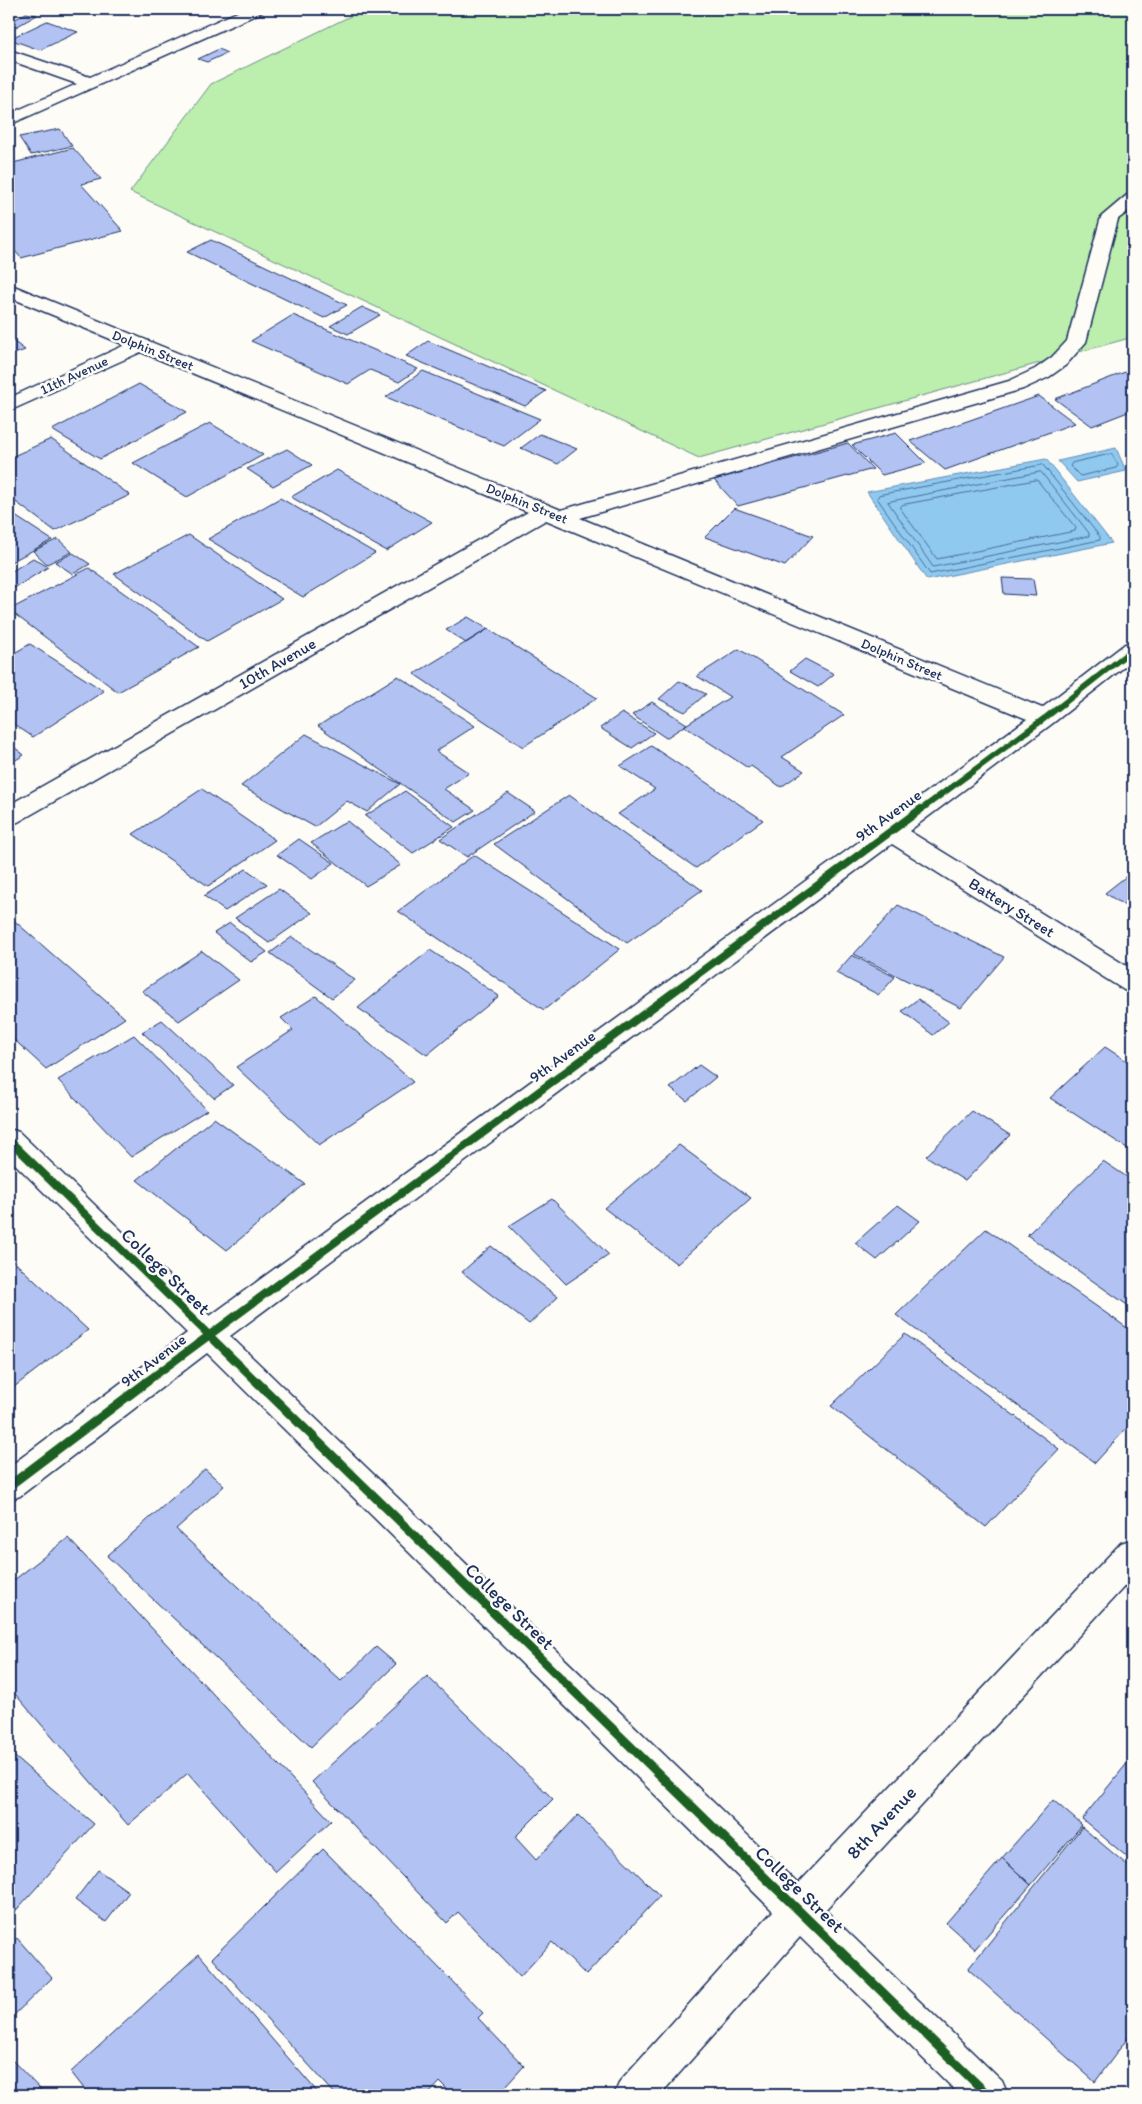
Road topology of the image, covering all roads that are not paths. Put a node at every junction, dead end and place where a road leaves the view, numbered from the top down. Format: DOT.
graph roads {
  1 [pos="256,9"];
  2 [pos="213,11"];
  3 [pos="235,18"];
  4 [pos="9,55"];
  5 [pos="91,83"];
  6 [pos="9,120"];
  7 [pos="1133,199"];
  8 [pos="9,290"];
  9 [pos="140,345"];
  10 [pos="9,405"];
  11 [pos="553,514"];
  12 [pos="1133,649"];
  13 [pos="1045,718"];
  14 [pos="9,816"];
  15 [pos="890,831"];
  16 [pos="1133,983"];
  17 [pos="9,1140"];
  18 [pos="208,1335"];
  19 [pos="9,1486"];
  20 [pos="1133,1554"];
  21 [pos="798,1911"];
  22 [pos="634,2095"];
  23 [pos="988,2095"];
  1 -- 3 [label="street"];
  2 -- 3 [label="street"];
  3 -- 5 [label="street"];
  4 -- 5 [label="street"];
  5 -- 6 [label="street"];
  7 -- 11 [label="street, 10th Avenue"];
  8 -- 9 [label="street, Dolphin Street"];
  9 -- 10 [label="street, 11th Avenue"];
  9 -- 11 [label="street, Dolphin Street"];
  11 -- 13 [label="street, Dolphin Street"];
  11 -- 14 [label="street, 10th Avenue"];
  12 -- 13 [label="street, 9th Avenue"];
  13 -- 15 [label="street, 9th Avenue"];
  15 -- 16 [label="street, Battery Street"];
  15 -- 18 [label="street, 9th Avenue"];
  17 -- 18 [label="street, College Street"];
  18 -- 19 [label="street, 9th Avenue"];
  18 -- 21 [label="street, College Street"];
  20 -- 21 [label="street, 8th Avenue"];
  21 -- 22 [label="street, 8th Avenue"];
  21 -- 23 [label="street, College Street"];
}
